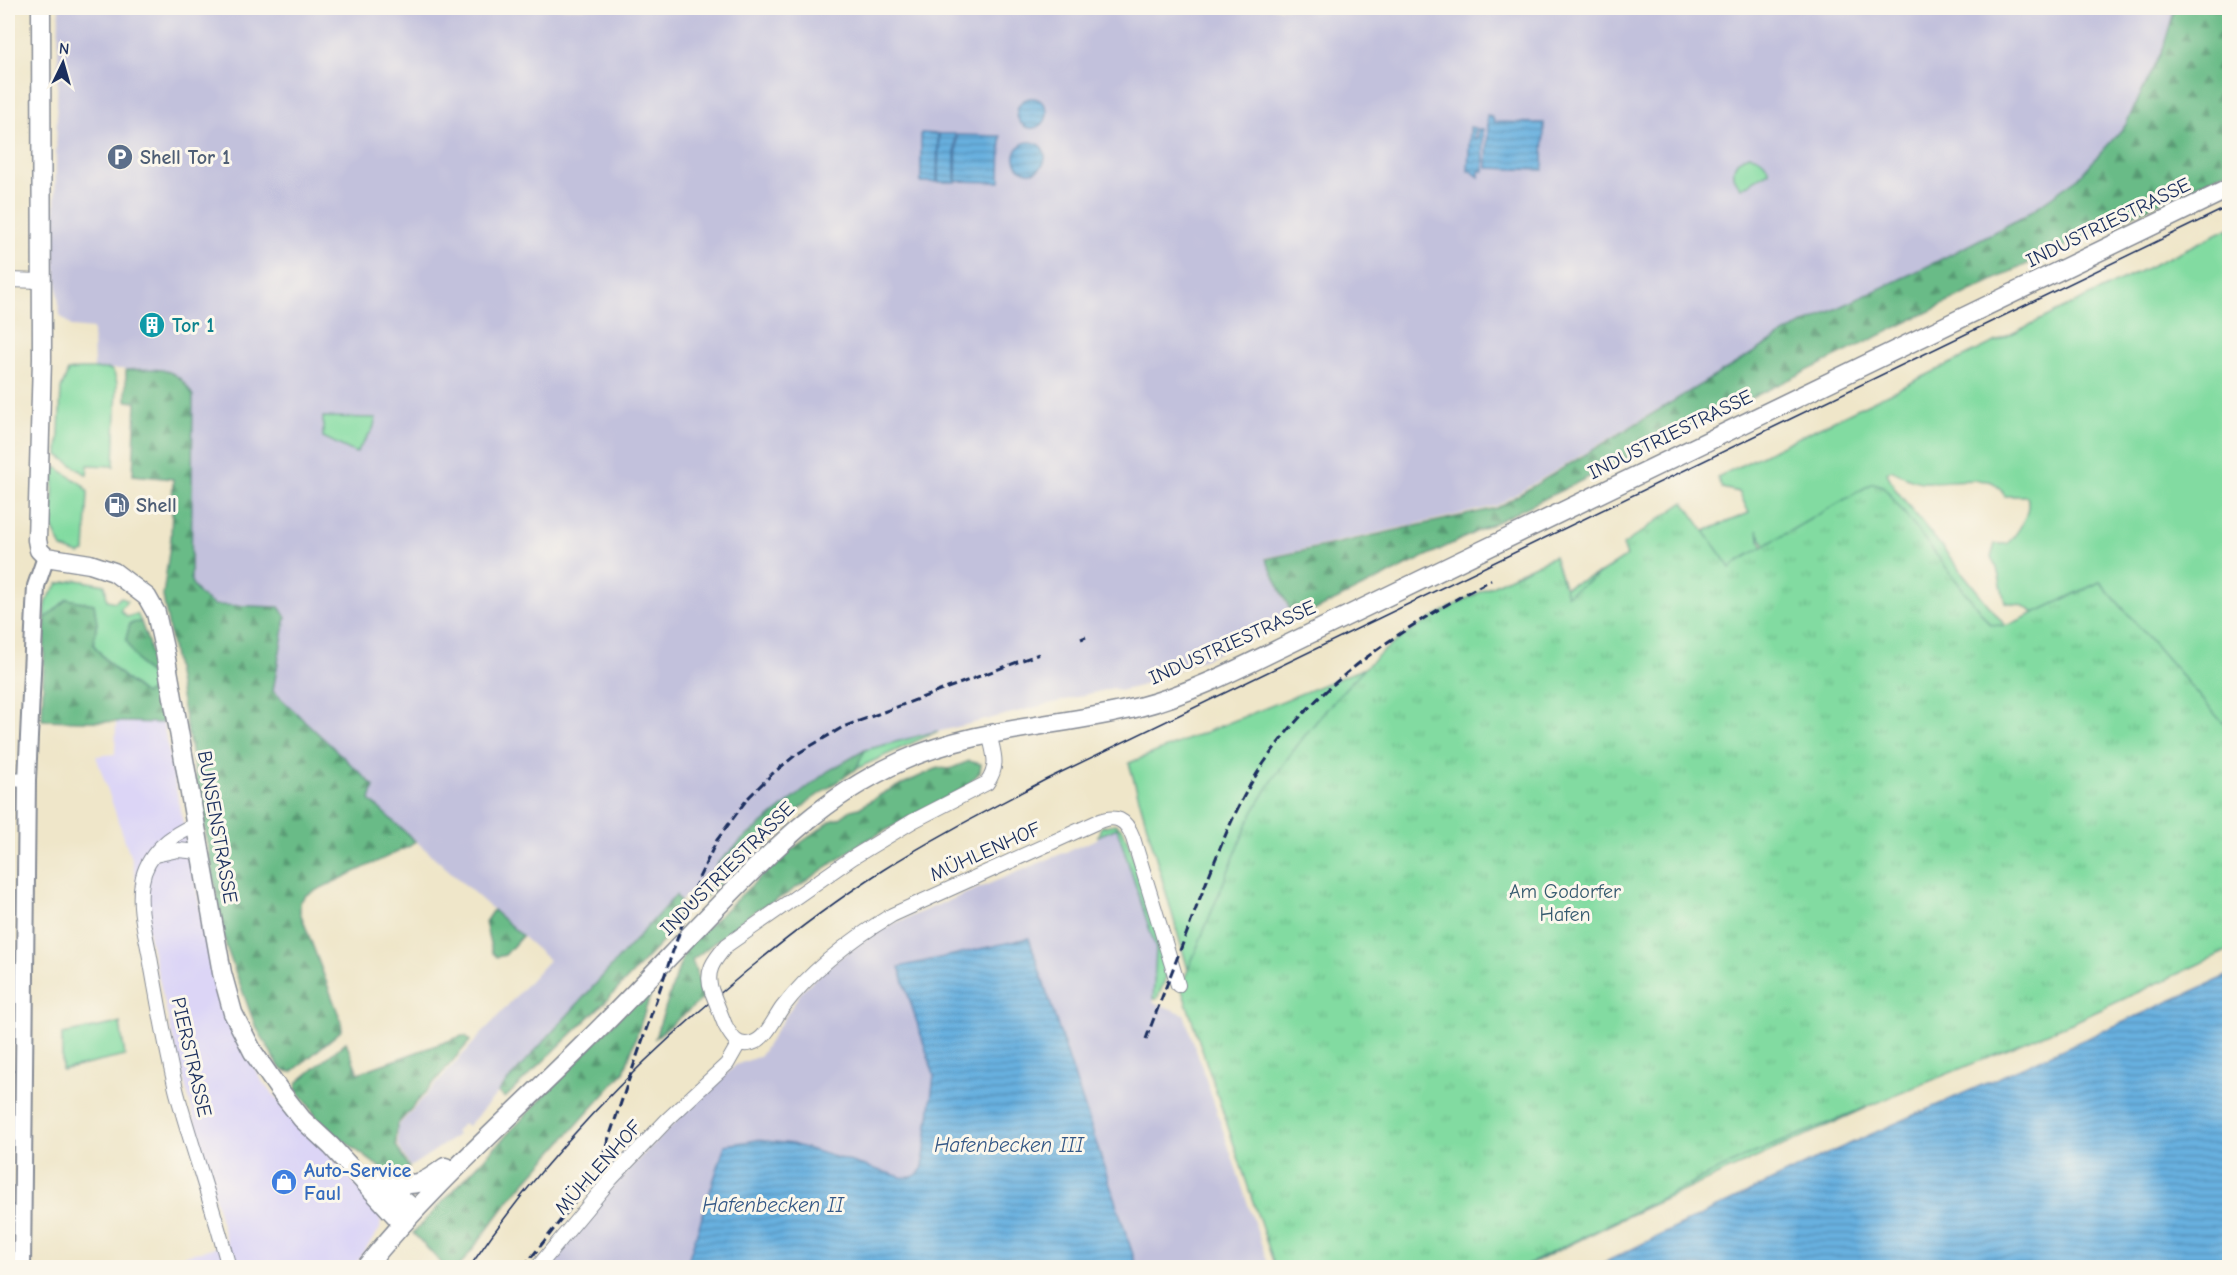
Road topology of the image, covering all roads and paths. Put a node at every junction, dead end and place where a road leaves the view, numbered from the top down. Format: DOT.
graph roads {
  1 [pos="41,8"];
  2 [pos="2229,188"];
  3 [pos="8,280"];
  4 [pos="42,281"];
  5 [pos="46,557"];
  6 [pos="989,733"];
  7 [pos="8,779"];
  8 [pos="27,780"];
  9 [pos="195,825"];
  10 [pos="199,852"];
  11 [pos="155,855"];
  12 [pos="1178,985"];
  13 [pos="739,1043"];
  14 [pos="480,1145"];
  15 [pos="331,1146"];
  16 [pos="380,1180"];
  17 [pos="415,1210"];
  18 [pos="402,1223"];
  19 [pos="22,1268"];
  20 [pos="229,1268"];
  21 [pos="365,1268"];
  22 [pos="537,1268"];
  1 -- 4 [label="main road"];
  2 -- 6 [label="main road, INDUSTRIESTRASSE"];
  3 -- 4 [label="street"];
  4 -- 5 [label="main road"];
  5 -- 8 [label="street"];
  5 -- 9 [label="main road, BUNSENSTRASSE"];
  6 -- 13 [label="street, bridge"];
  6 -- 14 [label="main road, INDUSTRIESTRASSE"];
  7 -- 8 [label="street"];
  8 -- 19 [label="street"];
  9 -- 10 [label="main road, BUNSENSTRASSE"];
  9 -- 11 [label="street, PIERSTRASSE"];
  10 -- 11 [label="street"];
  10 -- 15 [label="main road, BUNSENSTRASSE"];
  11 -- 20 [label="street, PIERSTRASSE"];
  12 -- 13 [label="street, MÜHLENHOF"];
  13 -- 22 [label="street, MÜHLENHOF"];
  14 -- 16 [label="main road, BUNSENSTRASSE"];
  14 -- 17 [label="main road, INDUSTRIESTRASSE"];
  15 -- 16 [label="main road, BUNSENSTRASSE"];
  15 -- 18 [label="main road, BUNSENSTRASSE"];
  16 -- 17 [label="main road, BUNSENSTRASSE"];
  17 -- 18 [label="main road, INDUSTRIESTRASSE"];
  18 -- 21 [label="main road, INDUSTRIESTRASSE"];
}
